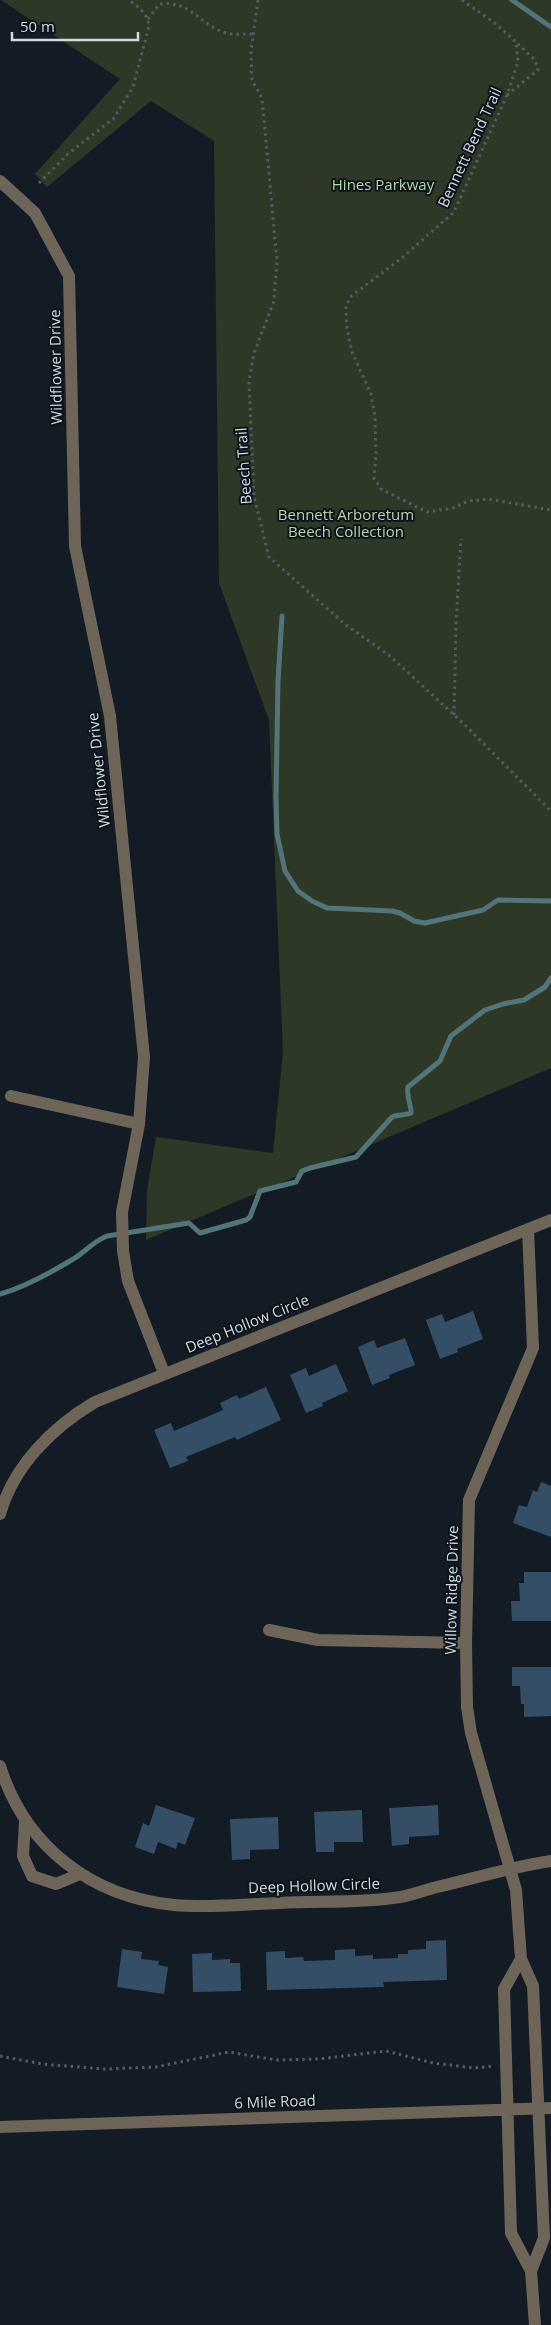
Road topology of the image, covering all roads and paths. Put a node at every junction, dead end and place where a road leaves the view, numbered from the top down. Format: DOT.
graph roads {
  1 [pos="128,0"];
  2 [pos="258,0"];
  3 [pos="462,0"];
  4 [pos="148,19"];
  5 [pos="254,34"];
  6 [pos="516,42"];
  7 [pos="507,95"];
  8 [pos="0,181"];
  9 [pos="39,183"];
  10 [pos="551,510"];
  11 [pos="461,539"];
  12 [pos="454,715"];
  13 [pos="551,810"];
  14 [pos="11,1096"];
  15 [pos="139,1124"];
  16 [pos="551,1220"];
  17 [pos="528,1229"];
  18 [pos="164,1373"];
  19 [pos="0,1514"];
  20 [pos="269,1630"];
  21 [pos="466,1643"];
  22 [pos="0,1766"];
  23 [pos="25,1822"];
  24 [pos="551,1861"];
  25 [pos="510,1870"];
  26 [pos="80,1874"];
  27 [pos="521,1959"];
  28 [pos="0,2056"];
  29 [pos="506,2065"];
  30 [pos="537,2108"];
  31 [pos="551,2108"];
  32 [pos="507,2110"];
  33 [pos="0,2127"];
  34 [pos="531,2271"];
  35 [pos="535,2325"];
  1 -- 4 [label="path"];
  2 -- 5 [label="path, Beech Trail"];
  3 -- 6 [label="path"];
  4 -- 5 [label="path"];
  4 -- 9 [label="path"];
  5 -- 12 [label="path, Beech Trail"];
  6 -- 7 [label="path, Bennett Bend Trail"];
  6 -- 7 [label="path"];
  7 -- 10 [label="path, Bennett Bend Trail"];
  8 -- 15 [label="street, Wildflower Drive"];
  11 -- 12 [label="path"];
  12 -- 13 [label="path, Beech Trail"];
  14 -- 15 [label="street"];
  15 -- 18 [label="street, Wildflower Drive"];
  16 -- 17 [label="street, Deep Hollow Circle"];
  17 -- 18 [label="street, Deep Hollow Circle"];
  17 -- 21 [label="street, Willow Ridge Drive"];
  18 -- 19 [label="street, Deep Hollow Circle"];
  20 -- 21 [label="street"];
  21 -- 25 [label="street, Willow Ridge Drive"];
  22 -- 23 [label="street, Deep Hollow Circle"];
  23 -- 26 [label="street, Deep Hollow Circle"];
  23 -- 26 [label="street, Deep Hollow Circle"];
  24 -- 25 [label="street, Deep Hollow Circle"];
  25 -- 26 [label="street, Deep Hollow Circle"];
  25 -- 27 [label="street, Willow Ridge Drive"];
  27 -- 29 [label="street"];
  27 -- 30 [label="street, Willow Ridge Drive"];
  28 -- 29 [label="path"];
  29 -- 32 [label="street"];
  30 -- 31 [label="street, 6 Mile Road"];
  30 -- 32 [label="street, 6 Mile Road"];
  30 -- 34 [label="street, Willow Ridge Drive"];
  32 -- 33 [label="street, 6 Mile Road"];
  32 -- 34 [label="street"];
  34 -- 35 [label="street"];
}
